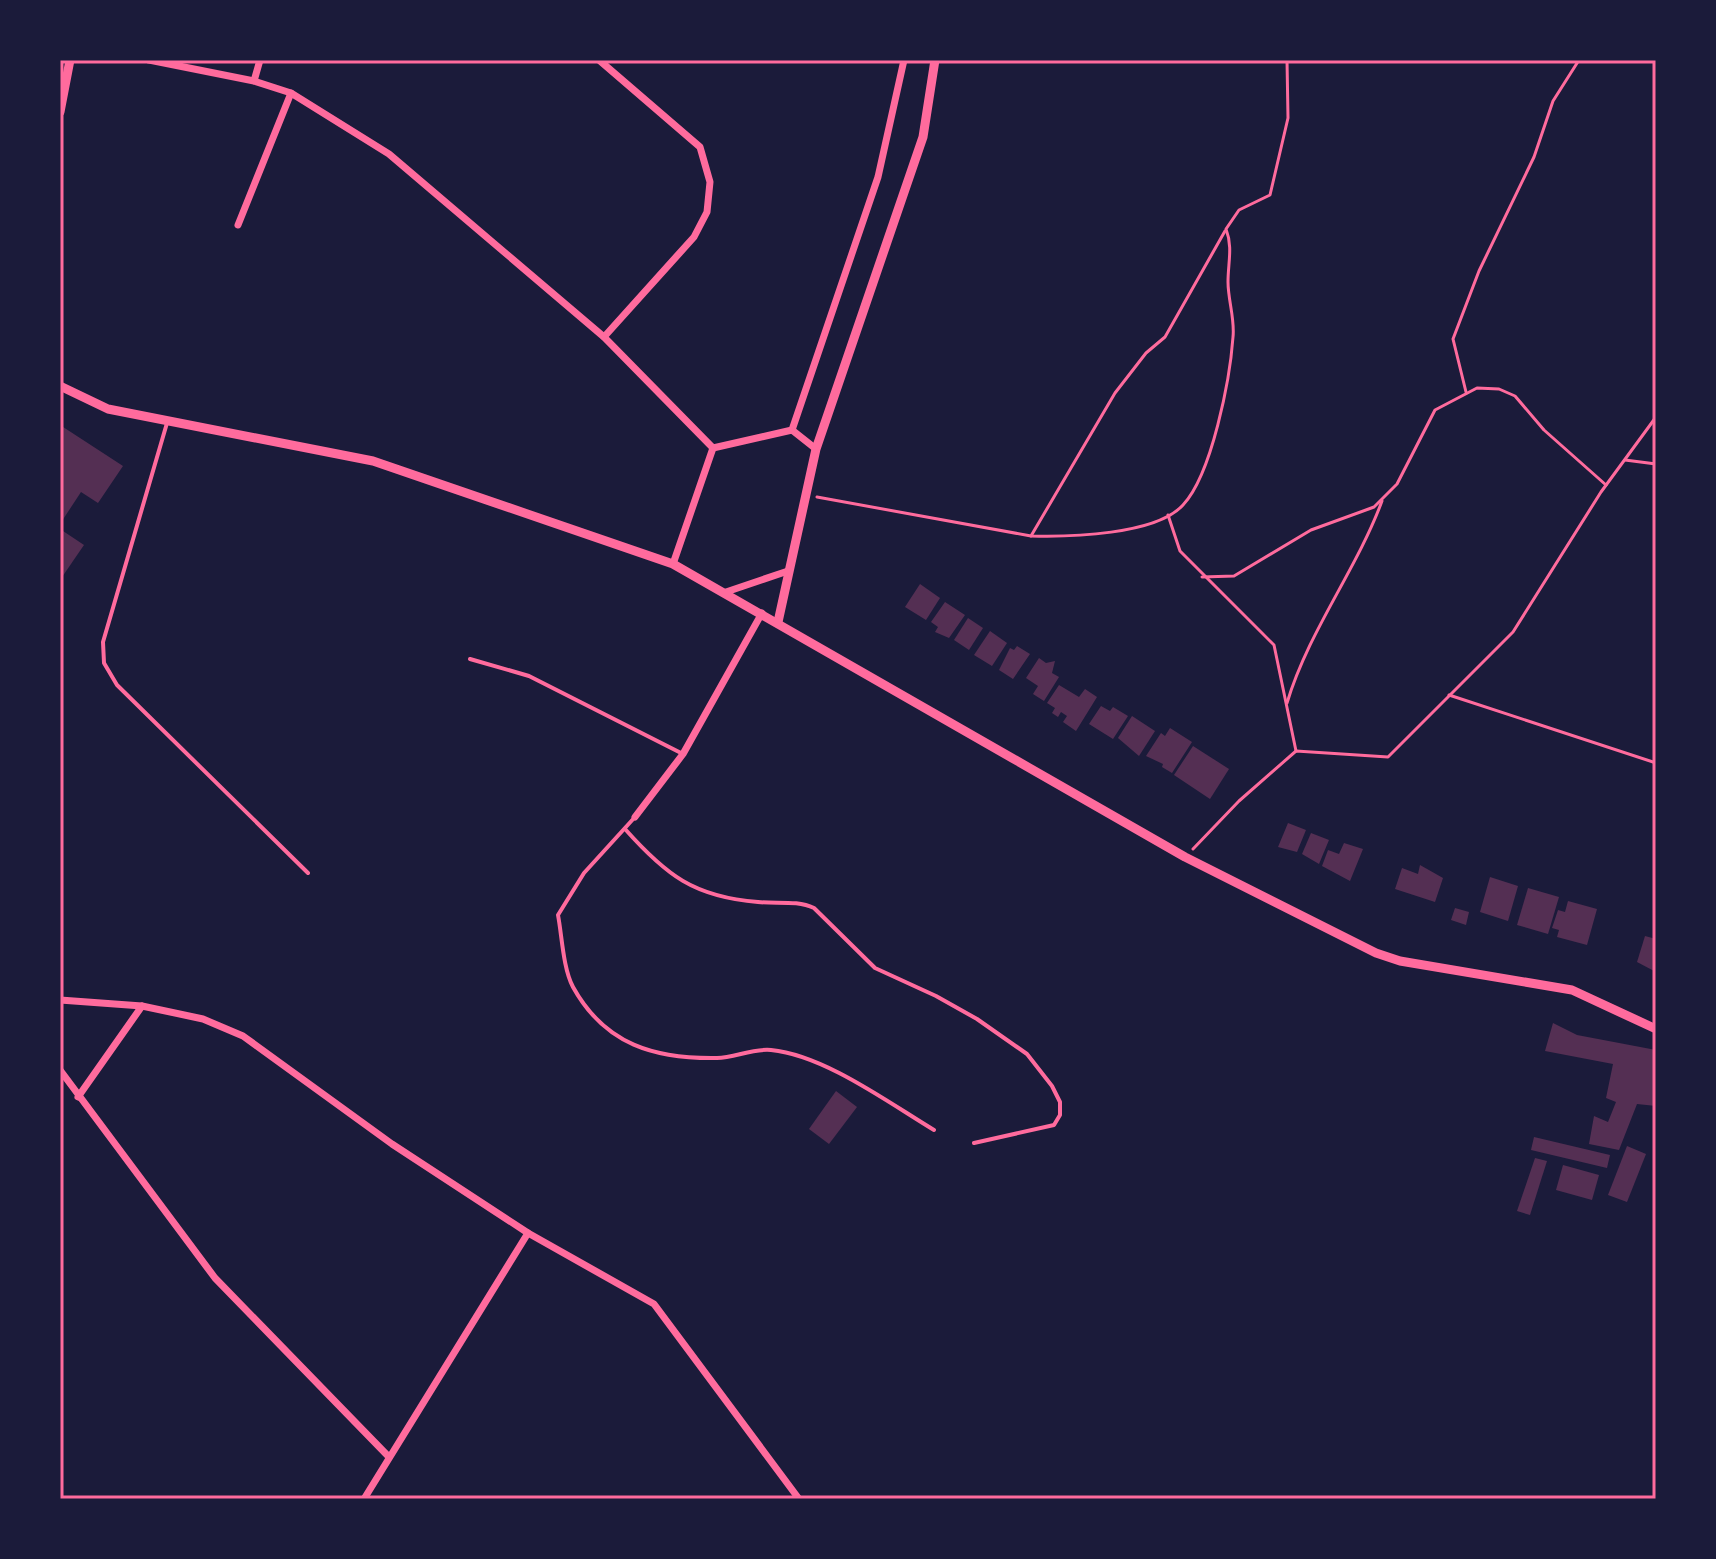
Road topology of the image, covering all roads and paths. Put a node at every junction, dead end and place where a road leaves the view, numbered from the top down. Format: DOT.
graph roads {
  1 [pos="70,60"];
  2 [pos="149,60"];
  3 [pos="260,60"];
  4 [pos="599,60"];
  5 [pos="904,60"];
  6 [pos="935,60"];
  7 [pos="1287,60"];
  8 [pos="1579,60"];
  9 [pos="254,81"];
  10 [pos="291,93"];
  11 [pos="60,112"];
  12 [pos="238,225"];
  13 [pos="1226,229"];
  14 [pos="604,337"];
  15 [pos="60,386"];
  16 [pos="1466,392"];
  17 [pos="1656,417"];
  18 [pos="168,420"];
  19 [pos="792,430"];
  20 [pos="713,448"];
  21 [pos="816,449"];
  22 [pos="1625,460"];
  23 [pos="1656,464"];
  24 [pos="1606,485"];
  25 [pos="805,495"];
  26 [pos="1382,501"];
  27 [pos="1168,515"];
  28 [pos="1031,536"];
  29 [pos="673,564"];
  30 [pos="788,571"];
  31 [pos="1202,577"];
  32 [pos="723,593"];
  33 [pos="762,613"];
  34 [pos="778,622"];
  35 [pos="470,659"];
  36 [pos="1449,695"];
  37 [pos="1287,706"];
  38 [pos="1296,751"];
  39 [pos="683,754"];
  40 [pos="1656,763"];
  41 [pos="635,817"];
  42 [pos="625,829"];
  43 [pos="1185,857"];
  44 [pos="308,873"];
  45 [pos="60,1000"];
  46 [pos="142,1006"];
  47 [pos="1656,1029"];
  48 [pos="60,1070"];
  49 [pos="78,1097"];
  50 [pos="934,1130"];
  51 [pos="974,1143"];
  52 [pos="528,1233"];
  53 [pos="389,1457"];
  54 [pos="364,1499"];
  55 [pos="799,1499"];
  1 -- 11 [label="street"];
  2 -- 9 [label="street"];
  3 -- 9 [label="street"];
  4 -- 14 [label="street"];
  5 -- 19 [label="street"];
  6 -- 21 [label="street"];
  7 -- 13 [label="path"];
  8 -- 16 [label="path"];
  9 -- 10 [label="street"];
  10 -- 12 [label="street"];
  10 -- 14 [label="street"];
  13 -- 27 [label="path"];
  13 -- 28 [label="path"];
  14 -- 20 [label="street"];
  15 -- 18 [label="street"];
  16 -- 24 [label="path"];
  16 -- 26 [label="path"];
  17 -- 22 [label="path"];
  18 -- 29 [label="street"];
  18 -- 44 [label="lane"];
  19 -- 20 [label="street"];
  19 -- 21 [label="street"];
  20 -- 29 [label="street"];
  21 -- 25 [label="street"];
  22 -- 23 [label="path"];
  22 -- 24 [label="path"];
  24 -- 36 [label="path"];
  25 -- 28 [label="path"];
  25 -- 30 [label="street"];
  26 -- 31 [label="path"];
  26 -- 37 [label="path"];
  27 -- 28 [label="path"];
  27 -- 31 [label="path"];
  29 -- 32 [label="street"];
  30 -- 32 [label="street"];
  30 -- 34 [label="street"];
  31 -- 37 [label="path"];
  32 -- 33 [label="street"];
  33 -- 34 [label="street"];
  33 -- 39 [label="street"];
  34 -- 43 [label="street"];
  35 -- 39 [label="lane"];
  36 -- 38 [label="path"];
  36 -- 40 [label="path"];
  37 -- 38 [label="path"];
  38 -- 43 [label="path"];
  39 -- 41 [label="street"];
  41 -- 42 [label="lane"];
  42 -- 50 [label="lane"];
  42 -- 51 [label="lane"];
  43 -- 47 [label="street"];
  45 -- 46 [label="street"];
  46 -- 49 [label="street"];
  46 -- 52 [label="street"];
  48 -- 49 [label="street"];
  49 -- 53 [label="street"];
  52 -- 53 [label="street"];
  52 -- 55 [label="street"];
  53 -- 54 [label="street"];
}
